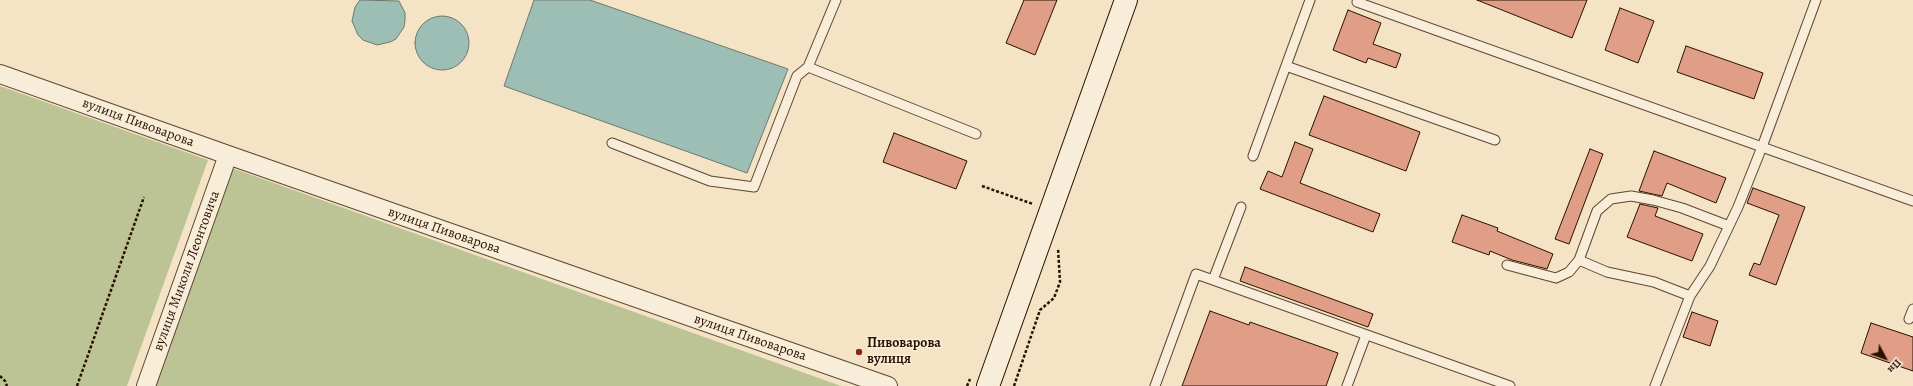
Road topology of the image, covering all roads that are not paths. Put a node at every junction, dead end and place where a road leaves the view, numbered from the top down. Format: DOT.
graph roads {
  1 [pos="836,0"];
  2 [pos="1126,0"];
  3 [pos="1310,0"];
  4 [pos="1816,0"];
  5 [pos="1357,2"];
  6 [pos="1286,66"];
  7 [pos="808,68"];
  8 [pos="0,74"];
  9 [pos="976,134"];
  10 [pos="1495,140"];
  11 [pos="612,143"];
  12 [pos="1762,147"];
  13 [pos="228,156"];
  14 [pos="1252,156"];
  15 [pos="1913,202"];
  16 [pos="1242,207"];
  17 [pos="1729,226"];
  18 [pos="1579,260"];
  19 [pos="1507,265"];
  20 [pos="1213,280"];
  21 [pos="1690,296"];
  22 [pos="1913,309"];
  23 [pos="1909,320"];
  24 [pos="1366,335"];
  25 [pos="146,386"];
  26 [pos="888,386"];
  27 [pos="988,386"];
  28 [pos="1155,386"];
  29 [pos="1347,386"];
  30 [pos="1510,386"];
  31 [pos="1655,386"];
  1 -- 7 [label="lane"];
  2 -- 27 [label="main road"];
  3 -- 6 [label="lane"];
  4 -- 12 [label="lane"];
  5 -- 12 [label="lane"];
  6 -- 10 [label="lane"];
  6 -- 14 [label="lane"];
  7 -- 9 [label="lane"];
  7 -- 11 [label="lane"];
  8 -- 13 [label="street, вулиця Пивоварова"];
  12 -- 15 [label="lane"];
  12 -- 17 [label="lane"];
  13 -- 25 [label="street, вулиця Миколи Леонтовича"];
  13 -- 26 [label="street, вулиця Пивоварова"];
  16 -- 20 [label="lane"];
  17 -- 18 [label="lane"];
  17 -- 21 [label="lane"];
  18 -- 19 [label="lane"];
  18 -- 21 [label="lane"];
  20 -- 24 [label="lane"];
  20 -- 28 [label="lane"];
  21 -- 31 [label="lane"];
  22 -- 23 [label="lane"];
  24 -- 29 [label="lane"];
  24 -- 30 [label="lane"];
}
